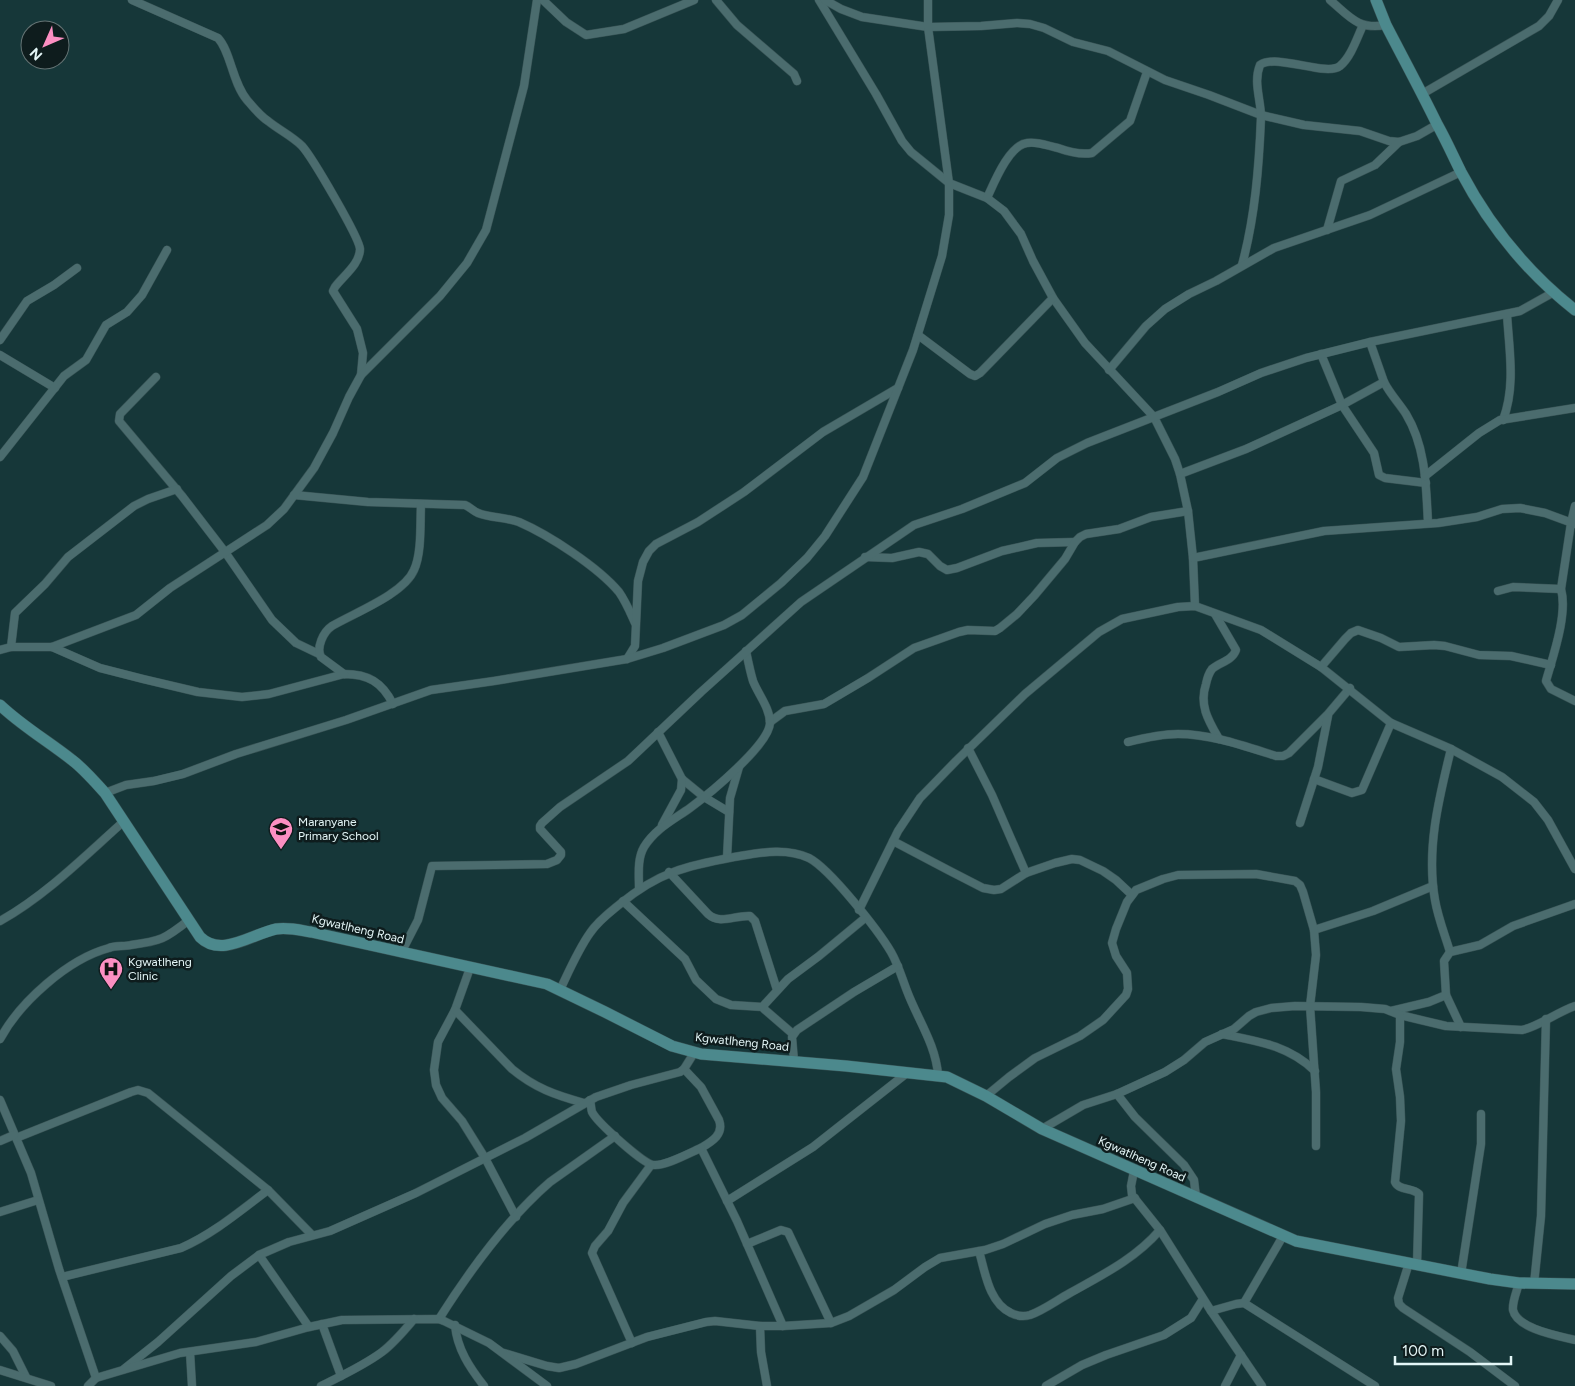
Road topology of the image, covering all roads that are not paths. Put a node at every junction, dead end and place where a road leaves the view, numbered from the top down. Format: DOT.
graph roads {
  1 [pos="132,0"];
  2 [pos="537,0"];
  3 [pos="543,0"];
  4 [pos="694,0"];
  5 [pos="716,0"];
  6 [pos="819,0"];
  7 [pos="824,0"];
  8 [pos="928,0"];
  9 [pos="1330,0"];
  10 [pos="1376,0"];
  11 [pos="1558,0"];
  12 [pos="1363,25"];
  13 [pos="1386,25"];
  14 [pos="928,27"];
  15 [pos="1147,72"];
  16 [pos="796,81"];
  17 [pos="1422,94"];
  18 [pos="1261,115"];
  19 [pos="1438,124"];
  20 [pos="1399,142"];
  21 [pos="1461,172"];
  22 [pos="949,183"];
  23 [pos="987,198"];
  24 [pos="1327,230"];
  25 [pos="167,250"];
  26 [pos="1242,265"];
  27 [pos="77,268"];
  28 [pos="1554,292"];
  29 [pos="1053,298"];
  30 [pos="1575,310"];
  31 [pos="1507,314"];
  32 [pos="918,335"];
  33 [pos="0,340"];
  34 [pos="1370,342"];
  35 [pos="1321,354"];
  36 [pos="0,355"];
  37 [pos="1109,370"];
  38 [pos="361,375"];
  39 [pos="156,376"];
  40 [pos="1384,382"];
  41 [pos="55,388"];
  42 [pos="898,388"];
  43 [pos="1342,405"];
  44 [pos="1575,409"];
  45 [pos="1154,417"];
  46 [pos="1503,420"];
  47 [pos="0,457"];
  48 [pos="1180,474"];
  49 [pos="1426,479"];
  50 [pos="177,490"];
  51 [pos="294,495"];
  52 [pos="421,504"];
  53 [pos="1575,506"];
  54 [pos="1188,511"];
  55 [pos="1428,523"];
  56 [pos="1573,523"];
  57 [pos="1075,542"];
  58 [pos="225,552"];
  59 [pos="865,557"];
  60 [pos="1193,558"];
  61 [pos="1561,589"];
  62 [pos="1498,591"];
  63 [pos="1195,606"];
  64 [pos="1215,614"];
  65 [pos="636,625"];
  66 [pos="11,647"];
  67 [pos="52,647"];
  68 [pos="0,650"];
  69 [pos="746,651"];
  70 [pos="319,654"];
  71 [pos="627,658"];
  72 [pos="1551,664"];
  73 [pos="1321,667"];
  74 [pos="344,674"];
  75 [pos="1350,688"];
  76 [pos="1575,701"];
  77 [pos="392,704"];
  78 [pos="0,705"];
  79 [pos="1328,714"];
  80 [pos="770,722"];
  81 [pos="1391,723"];
  82 [pos="658,732"];
  83 [pos="1219,739"];
  84 [pos="1128,742"];
  85 [pos="968,748"];
  86 [pos="1451,748"];
  87 [pos="739,766"];
  88 [pos="682,780"];
  89 [pos="1314,780"];
  90 [pos="105,794"];
  91 [pos="704,797"];
  92 [pos="729,812"];
  93 [pos="123,822"];
  94 [pos="1300,823"];
  95 [pos="659,829"];
  96 [pos="893,841"];
  97 [pos="727,858"];
  98 [pos="1575,869"];
  99 [pos="670,872"];
  100 [pos="1026,873"];
  101 [pos="1433,886"];
  102 [pos="639,889"];
  103 [pos="1132,895"];
  104 [pos="623,901"];
  105 [pos="1575,904"];
  106 [pos="859,910"];
  107 [pos="866,918"];
  108 [pos="188,920"];
  109 [pos="0,921"];
  110 [pos="1314,930"];
  111 [pos="1450,952"];
  112 [pos="401,953"];
  113 [pos="898,966"];
  114 [pos="470,968"];
  115 [pos="560,990"];
  116 [pos="777,990"];
  117 [pos="1446,995"];
  118 [pos="1310,1006"];
  119 [pos="1575,1006"];
  120 [pos="763,1007"];
  121 [pos="455,1010"];
  122 [pos="1389,1012"];
  123 [pos="1400,1015"];
  124 [pos="1546,1019"];
  125 [pos="1461,1028"];
  126 [pos="793,1034"];
  127 [pos="1222,1034"];
  128 [pos="0,1039"];
  129 [pos="694,1052"];
  130 [pos="794,1061"];
  131 [pos="684,1069"];
  132 [pos="1314,1071"];
  133 [pos="907,1072"];
  134 [pos="938,1075"];
  135 [pos="1117,1094"];
  136 [pos="986,1096"];
  137 [pos="0,1100"];
  138 [pos="587,1102"];
  139 [pos="1481,1114"];
  140 [pos="1042,1129"];
  141 [pos="615,1136"];
  142 [pos="15,1137"];
  143 [pos="0,1141"];
  144 [pos="1316,1146"];
  145 [pos="702,1148"];
  146 [pos="485,1158"];
  147 [pos="651,1165"];
  148 [pos="1134,1171"];
  149 [pos="268,1190"];
  150 [pos="1196,1197"];
  151 [pos="1135,1198"];
  152 [pos="38,1200"];
  153 [pos="727,1201"];
  154 [pos="0,1212"];
  155 [pos="516,1217"];
  156 [pos="1160,1230"];
  157 [pos="312,1235"];
  158 [pos="1283,1236"];
  159 [pos="747,1244"];
  160 [pos="979,1251"];
  161 [pos="259,1255"];
  162 [pos="1413,1264"];
  163 [pos="1461,1274"];
  164 [pos="62,1277"];
  165 [pos="1520,1283"];
  166 [pos="1534,1284"];
  167 [pos="1575,1284"];
  168 [pos="1203,1299"];
  169 [pos="1244,1303"];
  170 [pos="1211,1311"];
  171 [pos="414,1319"];
  172 [pos="439,1319"];
  173 [pos="831,1323"];
  174 [pos="322,1324"];
  175 [pos="455,1325"];
  176 [pos="760,1326"];
  177 [pos="783,1326"];
  178 [pos="309,1327"];
  179 [pos="0,1336"];
  180 [pos="1575,1340"];
  181 [pos="632,1343"];
  182 [pos="190,1352"];
  183 [pos="504,1353"];
  184 [pos="1241,1355"];
  185 [pos="0,1370"];
  186 [pos="124,1370"];
  187 [pos="341,1376"];
  188 [pos="26,1377"];
  189 [pos="96,1378"];
  190 [pos="35,1383"];
  191 [pos="52,1386"];
  192 [pos="88,1386"];
  193 [pos="192,1386"];
  194 [pos="321,1386"];
  195 [pos="484,1386"];
  196 [pos="547,1386"];
  197 [pos="767,1386"];
  198 [pos="1046,1386"];
  199 [pos="1226,1386"];
  200 [pos="1262,1386"];
  201 [pos="1375,1386"];
  202 [pos="1515,1386"];
  1 -- 38 [label="street"];
  2 -- 38 [label="street"];
  3 -- 4 [label="street"];
  5 -- 16 [label="street"];
  6 -- 22 [label="street"];
  7 -- 14 [label="street"];
  8 -- 14 [label="street"];
  9 -- 12 [label="street"];
  10 -- 13 [label="street"];
  11 -- 17 [label="street"];
  12 -- 13 [label="street"];
  12 -- 18 [label="street"];
  13 -- 17 [label="street"];
  14 -- 15 [label="street"];
  14 -- 22 [label="street"];
  15 -- 18 [label="street"];
  15 -- 23 [label="street"];
  17 -- 19 [label="street"];
  18 -- 20 [label="street"];
  18 -- 26 [label="street"];
  19 -- 20 [label="street"];
  19 -- 21 [label="street"];
  20 -- 24 [label="street"];
  21 -- 24 [label="street"];
  21 -- 28 [label="street"];
  22 -- 23 [label="street"];
  22 -- 32 [label="street"];
  23 -- 29 [label="street"];
  24 -- 26 [label="street"];
  25 -- 41 [label="street"];
  26 -- 37 [label="street"];
  27 -- 33 [label="street"];
  28 -- 30 [label="street"];
  28 -- 31 [label="street"];
  29 -- 32 [label="street"];
  29 -- 37 [label="street"];
  31 -- 34 [label="street"];
  31 -- 46 [label="street"];
  32 -- 42 [label="street"];
  34 -- 35 [label="street"];
  34 -- 40 [label="street"];
  35 -- 43 [label="street"];
  35 -- 45 [label="street"];
  36 -- 41 [label="street"];
  37 -- 45 [label="street"];
  38 -- 51 [label="street"];
  39 -- 50 [label="street"];
  40 -- 43 [label="street"];
  40 -- 49 [label="street"];
  41 -- 47 [label="street"];
  42 -- 65 [label="street"];
  42 -- 71 [label="street"];
  43 -- 48 [label="street"];
  43 -- 49 [label="street"];
  44 -- 46 [label="street"];
  45 -- 48 [label="street"];
  45 -- 59 [label="street"];
  46 -- 49 [label="street"];
  48 -- 54 [label="street"];
  49 -- 55 [label="street"];
  50 -- 58 [label="street"];
  50 -- 66 [label="street"];
  51 -- 52 [label="street"];
  51 -- 58 [label="street"];
  52 -- 65 [label="street"];
  52 -- 70 [label="street"];
  53 -- 56 [label="street"];
  54 -- 57 [label="street"];
  54 -- 60 [label="street"];
  55 -- 56 [label="street"];
  55 -- 60 [label="street"];
  56 -- 61 [label="street"];
  57 -- 59 [label="street"];
  57 -- 80 [label="street"];
  58 -- 67 [label="street"];
  58 -- 70 [label="street"];
  59 -- 69 [label="street"];
  60 -- 63 [label="street"];
  61 -- 62 [label="street"];
  61 -- 72 [label="street"];
  63 -- 64 [label="street"];
  63 -- 85 [label="street"];
  64 -- 73 [label="street"];
  64 -- 83 [label="street"];
  65 -- 71 [label="street"];
  66 -- 67 [label="street"];
  66 -- 68 [label="street"];
  67 -- 74 [label="street"];
  69 -- 80 [label="street"];
  69 -- 82 [label="street"];
  70 -- 74 [label="street"];
  71 -- 77 [label="street"];
  72 -- 73 [label="street"];
  72 -- 76 [label="street"];
  73 -- 75 [label="street"];
  74 -- 77 [label="street"];
  75 -- 79 [label="street"];
  75 -- 81 [label="street"];
  77 -- 90 [label="street"];
  78 -- 90 [label="street, Kgwatlheng Road"];
  79 -- 83 [label="street"];
  79 -- 89 [label="street"];
  80 -- 87 [label="street"];
  81 -- 86 [label="street"];
  81 -- 89 [label="street"];
  82 -- 88 [label="street"];
  82 -- 112 [label="street"];
  83 -- 84 [label="street"];
  85 -- 96 [label="street"];
  85 -- 100 [label="street"];
  86 -- 98 [label="street"];
  86 -- 101 [label="street"];
  87 -- 91 [label="street"];
  87 -- 92 [label="street"];
  88 -- 91 [label="street"];
  88 -- 95 [label="street"];
  89 -- 94 [label="street"];
  90 -- 93 [label="street, Kgwatlheng Road"];
  91 -- 92 [label="street"];
  91 -- 95 [label="street"];
  92 -- 97 [label="street"];
  93 -- 108 [label="street, Kgwatlheng Road"];
  93 -- 109 [label="street"];
  95 -- 102 [label="street"];
  96 -- 100 [label="street"];
  96 -- 106 [label="street"];
  97 -- 99 [label="street"];
  97 -- 106 [label="street"];
  99 -- 102 [label="street"];
  99 -- 116 [label="street"];
  100 -- 103 [label="street"];
  101 -- 110 [label="street"];
  101 -- 111 [label="street"];
  102 -- 104 [label="street"];
  103 -- 110 [label="street"];
  103 -- 136 [label="street"];
  104 -- 115 [label="street"];
  104 -- 120 [label="street"];
  105 -- 111 [label="street"];
  106 -- 107 [label="street"];
  107 -- 113 [label="street"];
  107 -- 116 [label="street"];
  108 -- 112 [label="street, Kgwatlheng Road"];
  108 -- 128 [label="street"];
  110 -- 118 [label="street"];
  111 -- 117 [label="street"];
  112 -- 114 [label="street, Kgwatlheng Road"];
  113 -- 126 [label="street"];
  113 -- 134 [label="street"];
  114 -- 115 [label="street, Kgwatlheng Road"];
  114 -- 121 [label="street"];
  115 -- 129 [label="street, Kgwatlheng Road"];
  116 -- 120 [label="street"];
  117 -- 122 [label="street"];
  117 -- 125 [label="street"];
  118 -- 122 [label="street"];
  118 -- 127 [label="street"];
  118 -- 132 [label="street"];
  119 -- 124 [label="street"];
  120 -- 126 [label="street"];
  121 -- 138 [label="street"];
  121 -- 146 [label="street"];
  122 -- 123 [label="street"];
  123 -- 125 [label="street"];
  123 -- 162 [label="street"];
  124 -- 125 [label="street"];
  124 -- 166 [label="street"];
  126 -- 130 [label="street"];
  127 -- 132 [label="street"];
  127 -- 135 [label="street"];
  129 -- 130 [label="street, Kgwatlheng Road"];
  129 -- 131 [label="street"];
  130 -- 133 [label="street, Kgwatlheng Road"];
  131 -- 138 [label="street"];
  131 -- 145 [label="street"];
  132 -- 144 [label="street"];
  133 -- 134 [label="street, Kgwatlheng Road"];
  133 -- 153 [label="street"];
  134 -- 136 [label="street, Kgwatlheng Road"];
  135 -- 140 [label="street"];
  135 -- 150 [label="street"];
  136 -- 140 [label="street, Kgwatlheng Road"];
  137 -- 142 [label="street"];
  138 -- 141 [label="street"];
  138 -- 146 [label="street"];
  139 -- 163 [label="street"];
  140 -- 148 [label="street, Kgwatlheng Road"];
  141 -- 147 [label="street"];
  141 -- 155 [label="street"];
  142 -- 143 [label="street"];
  142 -- 149 [label="street"];
  142 -- 152 [label="street"];
  145 -- 147 [label="street"];
  145 -- 153 [label="street"];
  146 -- 155 [label="street"];
  146 -- 157 [label="street"];
  147 -- 181 [label="street"];
  148 -- 150 [label="street, Kgwatlheng Road"];
  148 -- 151 [label="street"];
  149 -- 157 [label="street"];
  149 -- 164 [label="street"];
  150 -- 158 [label="street, Kgwatlheng Road"];
  151 -- 156 [label="street"];
  151 -- 160 [label="street"];
  152 -- 154 [label="street"];
  152 -- 164 [label="street"];
  153 -- 159 [label="street"];
  155 -- 172 [label="street"];
  156 -- 160 [label="street"];
  156 -- 168 [label="street"];
  157 -- 161 [label="street"];
  158 -- 162 [label="street, Kgwatlheng Road"];
  158 -- 169 [label="street"];
  159 -- 173 [label="street"];
  159 -- 177 [label="street"];
  160 -- 173 [label="street"];
  161 -- 178 [label="street"];
  161 -- 186 [label="street"];
  162 -- 163 [label="street, Kgwatlheng Road"];
  162 -- 202 [label="street"];
  163 -- 165 [label="street, Kgwatlheng Road"];
  164 -- 189 [label="street"];
  165 -- 166 [label="street, Kgwatlheng Road"];
  165 -- 180 [label="street"];
  166 -- 167 [label="street, Kgwatlheng Road"];
  168 -- 170 [label="street"];
  168 -- 198 [label="street"];
  169 -- 170 [label="street"];
  169 -- 201 [label="street"];
  170 -- 184 [label="street"];
  171 -- 172 [label="street"];
  171 -- 174 [label="street"];
  171 -- 187 [label="street"];
  172 -- 175 [label="street"];
  173 -- 177 [label="street"];
  174 -- 178 [label="street"];
  174 -- 187 [label="street"];
  175 -- 183 [label="street"];
  175 -- 195 [label="street"];
  176 -- 177 [label="street"];
  176 -- 181 [label="street"];
  176 -- 197 [label="street"];
  178 -- 182 [label="street"];
  179 -- 188 [label="street"];
  181 -- 183 [label="street"];
  182 -- 186 [label="street"];
  182 -- 193 [label="street"];
  183 -- 196 [label="street"];
  184 -- 199 [label="street"];
  184 -- 200 [label="street"];
  185 -- 188 [label="street"];
  186 -- 189 [label="street"];
  187 -- 194 [label="street"];
  188 -- 190 [label="street"];
  189 -- 192 [label="street"];
  190 -- 191 [label="street"];
}
